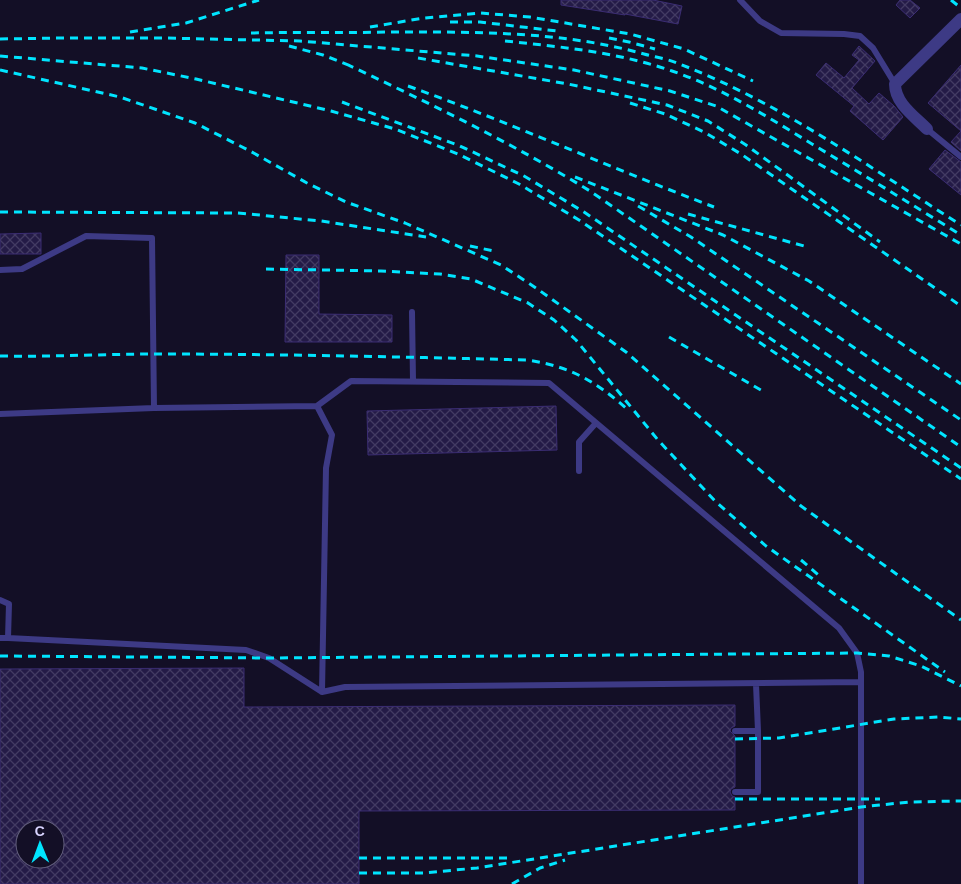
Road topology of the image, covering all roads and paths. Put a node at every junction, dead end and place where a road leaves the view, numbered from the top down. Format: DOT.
graph roads {
  1 [pos="740,0"];
  2 [pos="961,19"];
  3 [pos="895,84"];
  4 [pos="927,129"];
  5 [pos="961,157"];
  6 [pos="0,270"];
  7 [pos="412,312"];
  8 [pos="413,381"];
  9 [pos="317,406"];
  10 [pos="154,408"];
  11 [pos="0,414"];
  12 [pos="596,423"];
  13 [pos="579,471"];
  14 [pos="0,600"];
  15 [pos="0,638"];
  16 [pos="8,638"];
  17 [pos="861,682"];
  18 [pos="756,684"];
  19 [pos="322,692"];
  20 [pos="735,731"];
  21 [pos="758,731"];
  22 [pos="735,792"];
  23 [pos="861,884"];
  1 -- 3 [label="lane"];
  2 -- 3 [label="street"];
  3 -- 4 [label="street"];
  4 -- 5 [label="lane"];
  6 -- 10 [label="lane"];
  7 -- 8 [label="lane"];
  8 -- 9 [label="lane"];
  8 -- 12 [label="lane"];
  9 -- 10 [label="lane"];
  9 -- 19 [label="lane"];
  10 -- 11 [label="lane"];
  12 -- 13 [label="lane"];
  12 -- 17 [label="lane"];
  14 -- 16 [label="lane"];
  15 -- 16 [label="lane"];
  16 -- 19 [label="lane"];
  17 -- 18 [label="lane"];
  17 -- 23 [label="lane"];
  18 -- 19 [label="lane"];
  18 -- 21 [label="lane"];
  20 -- 21 [label="lane"];
  21 -- 22 [label="lane"];
}
